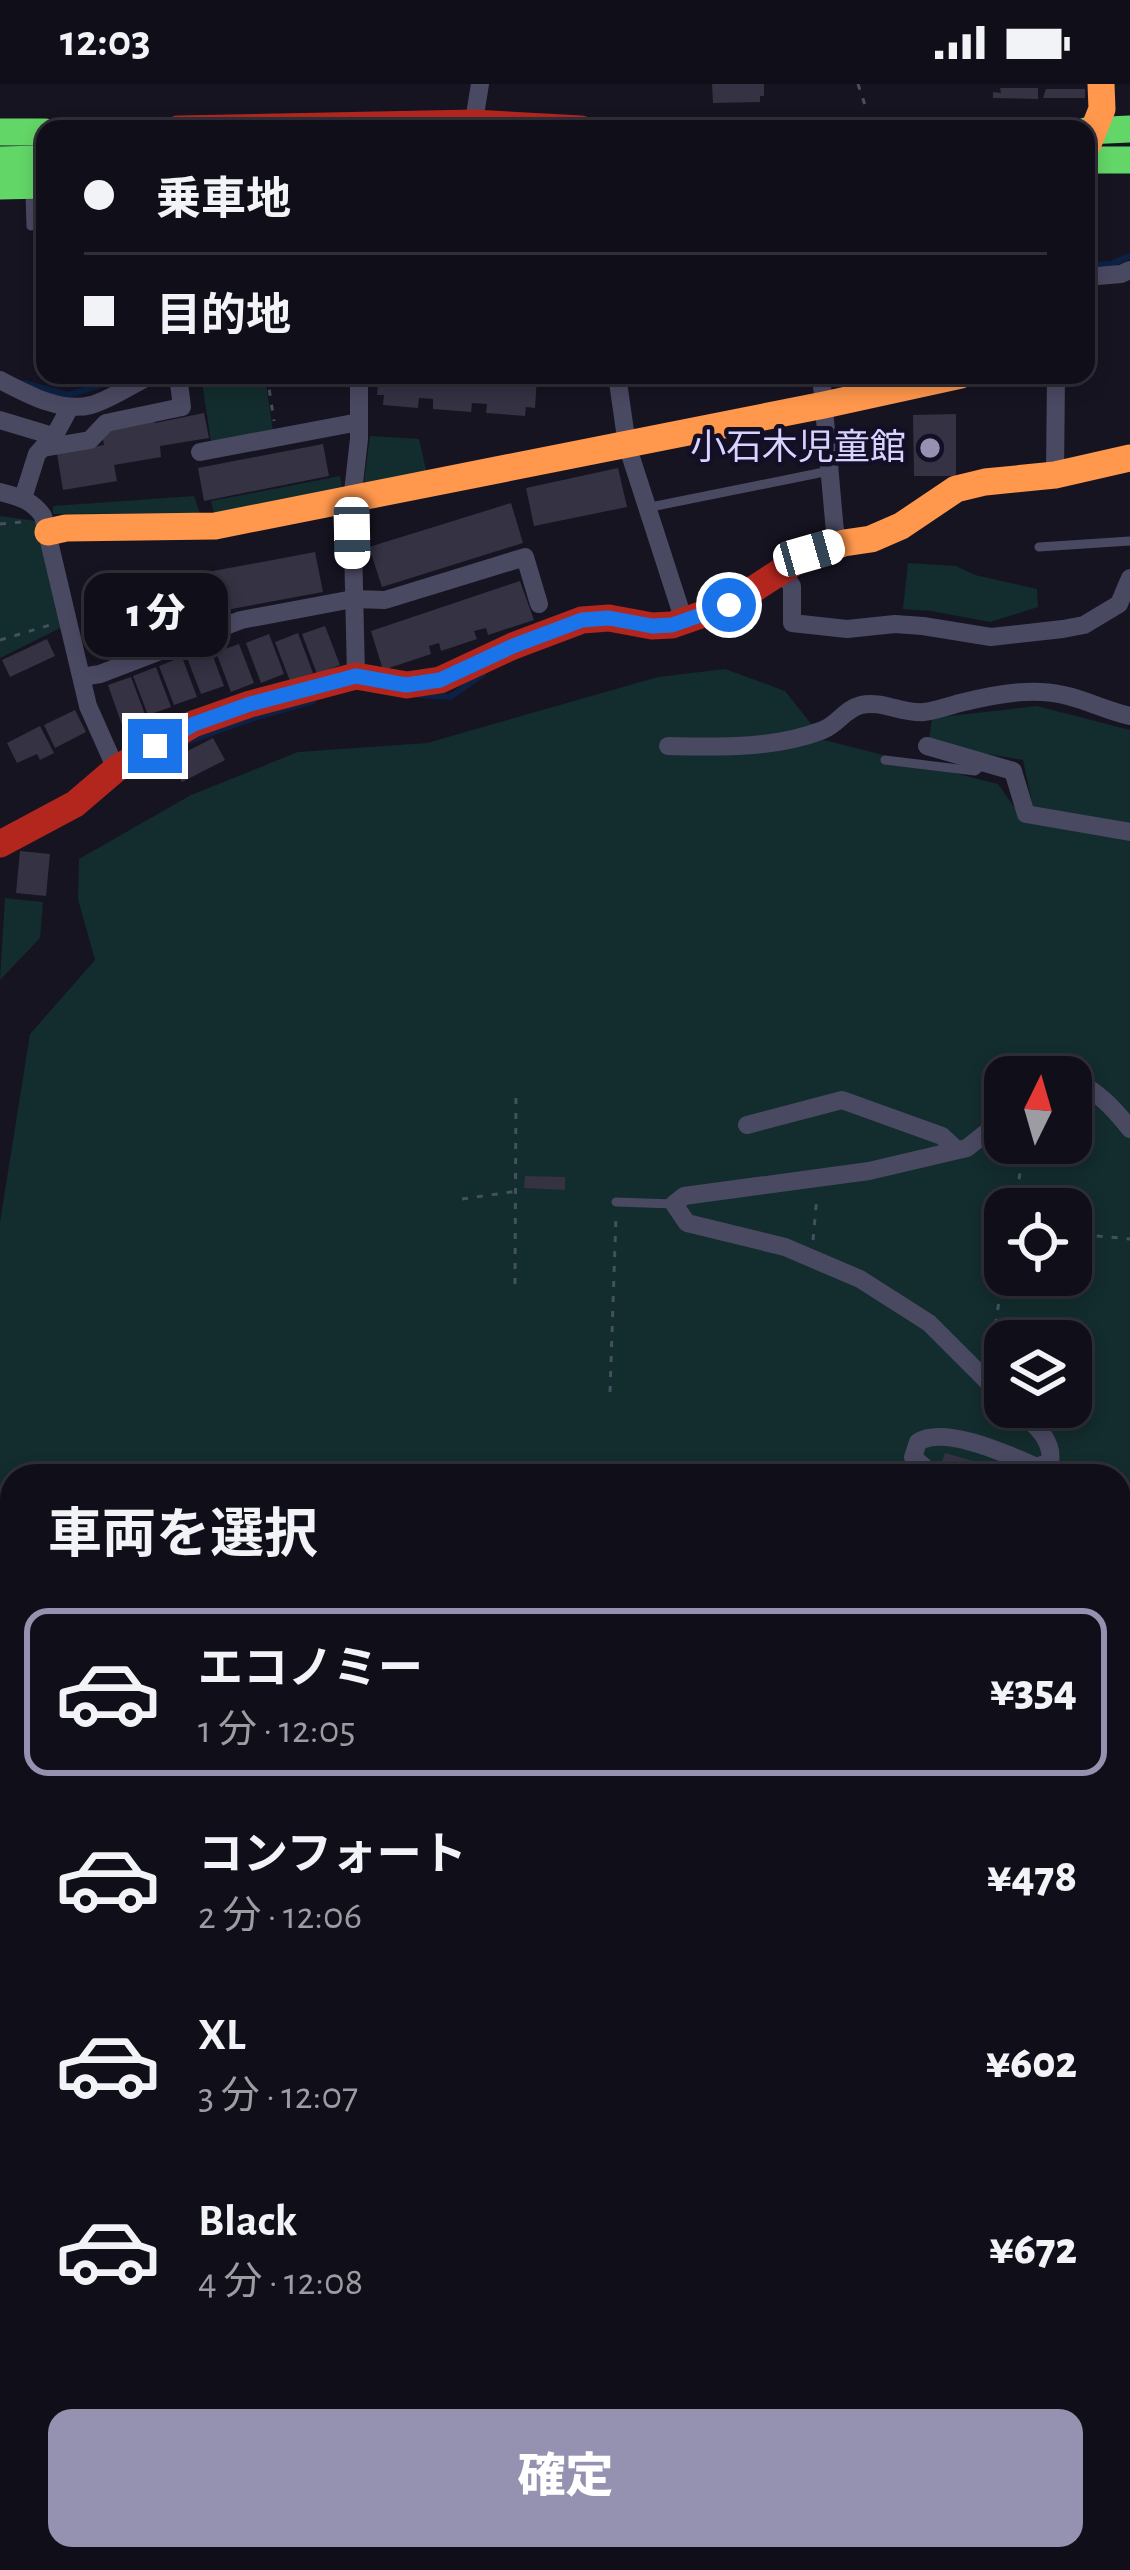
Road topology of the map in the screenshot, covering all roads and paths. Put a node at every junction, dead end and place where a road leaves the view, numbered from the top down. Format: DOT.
graph roads {
  1 [pos="480,84"];
  2 [pos="858,84"];
  3 [pos="1101,84"];
  4 [pos="866,108"];
  5 [pos="474,120"];
  6 [pos="1095,123"];
  7 [pos="1130,129"];
  8 [pos="7,132"];
  9 [pos="1095,136"];
  10 [pos="0,160"];
  11 [pos="1095,160"];
  12 [pos="1130,160"];
  13 [pos="31,170"];
  14 [pos="31,226"];
  15 [pos="1130,269"];
  16 [pos="1095,276"];
  17 [pos="0,380"];
  18 [pos="134,384"];
  19 [pos="179,384"];
  20 [pos="268,384"];
  21 [pos="359,384"];
  22 [pos="618,384"];
  23 [pos="822,384"];
  24 [pos="920,384"];
  25 [pos="1056,384"];
  26 [pos="824,405"];
  27 [pos="69,409"];
  28 [pos="0,420"];
  29 [pos="359,422"];
  30 [pos="276,431"];
  31 [pos="48,442"];
  32 [pos="627,445"];
  33 [pos="200,452"];
  34 [pos="1130,458"];
  35 [pos="829,471"];
  36 [pos="1055,475"];
  37 [pos="0,492"];
  38 [pos="22,498"];
  39 [pos="352,501"];
  40 [pos="646,508"];
  41 [pos="0,524"];
  42 [pos="40,527"];
  43 [pos="1130,541"];
  44 [pos="844,543"];
  45 [pos="1039,547"];
  46 [pos="1130,578"];
  47 [pos="787,579"];
  48 [pos="353,599"];
  49 [pos="538,604"];
  50 [pos="1119,604"];
  51 [pos="684,621"];
  52 [pos="1130,623"];
  53 [pos="52,624"];
  54 [pos="0,640"];
  55 [pos="356,676"];
  56 [pos="82,677"];
  57 [pos="1130,716"];
  58 [pos="668,746"];
  59 [pos="927,746"];
  60 [pos="885,760"];
  61 [pos="985,763"];
  62 [pos="116,769"];
  63 [pos="1130,832"];
  64 [pos="0,844"];
  65 [pos="1092,1089"];
  66 [pos="516,1092"];
  67 [pos="747,1125"];
  68 [pos="1130,1129"];
  69 [pos="984,1133"];
  70 [pos="957,1150"];
  71 [pos="818,1177"];
  72 [pos="516,1191"];
  73 [pos="463,1199"];
  74 [pos="616,1202"];
  75 [pos="674,1204"];
  76 [pos="1092,1235"];
  77 [pos="1130,1239"];
  78 [pos="812,1256"];
  79 [pos="515,1284"];
  80 [pos="999,1296"];
  81 [pos="945,1338"];
  82 [pos="984,1378"];
  83 [pos="610,1392"];
  84 [pos="1038,1428"];
  85 [pos="921,1464"];
  86 [pos="1031,1464"];
  87 [pos="1045,1464"];
  1 -- 5 [label="street"];
  2 -- 4 [label="path"];
  3 -- 6 [label="main road"];
  7 -- 9 [label="main road"];
  8 -- 13 [label="main road"];
  8 -- 13 [label="street"];
  10 -- 13 [label="main road, bridge"];
  11 -- 12 [label="main road"];
  13 -- 14 [label="lane"];
  15 -- 16 [label="street"];
  17 -- 27 [label="street"];
  18 -- 27 [label="street"];
  19 -- 31 [label="street"];
  20 -- 30 [label="path"];
  21 -- 29 [label="street"];
  22 -- 32 [label="street"];
  23 -- 26 [label="street"];
  24 -- 26 [label="main road"];
  25 -- 36 [label="street"];
  26 -- 32 [label="main road"];
  26 -- 35 [label="street"];
  27 -- 31 [label="street"];
  28 -- 31 [label="street"];
  29 -- 33 [label="street"];
  29 -- 39 [label="street"];
  31 -- 38 [label="street"];
  32 -- 39 [label="main road"];
  32 -- 40 [label="street"];
  34 -- 36 [label="main road"];
  35 -- 40 [label="lane"];
  35 -- 44 [label="street"];
  36 -- 44 [label="main road"];
  37 -- 38 [label="street"];
  38 -- 42 [label="street"];
  39 -- 42 [label="main road"];
  39 -- 48 [label="street"];
  40 -- 51 [label="street"];
  41 -- 42 [label="path"];
  42 -- 56 [label="street"];
  43 -- 45 [label="lane"];
  44 -- 47 [label="main road"];
  46 -- 50 [label="street"];
  47 -- 50 [label="street"];
  47 -- 51 [label="main road"];
  48 -- 49 [label="street"];
  48 -- 55 [label="street"];
  48 -- 56 [label="street"];
  50 -- 52 [label="street"];
  51 -- 55 [label="main road"];
  53 -- 54 [label="path"];
  55 -- 62 [label="main road"];
  56 -- 62 [label="street"];
  57 -- 58 [label="street"];
  59 -- 61 [label="street"];
  60 -- 61 [label="lane"];
  61 -- 63 [label="street"];
  62 -- 64 [label="main road"];
  65 -- 68 [label="street"];
  66 -- 72 [label="path"];
  67 -- 70 [label="street"];
  69 -- 70 [label="street"];
  70 -- 71 [label="street"];
  71 -- 75 [label="street"];
  71 -- 78 [label="path"];
  72 -- 73 [label="path"];
  72 -- 79 [label="path"];
  74 -- 75 [label="lane"];
  74 -- 83 [label="path"];
  75 -- 78 [label="street"];
  76 -- 77 [label="path"];
  78 -- 81 [label="street"];
  80 -- 81 [label="path"];
  81 -- 82 [label="street"];
  84 -- 87 [label="street"];
  85 -- 86 [label="street"];
}
